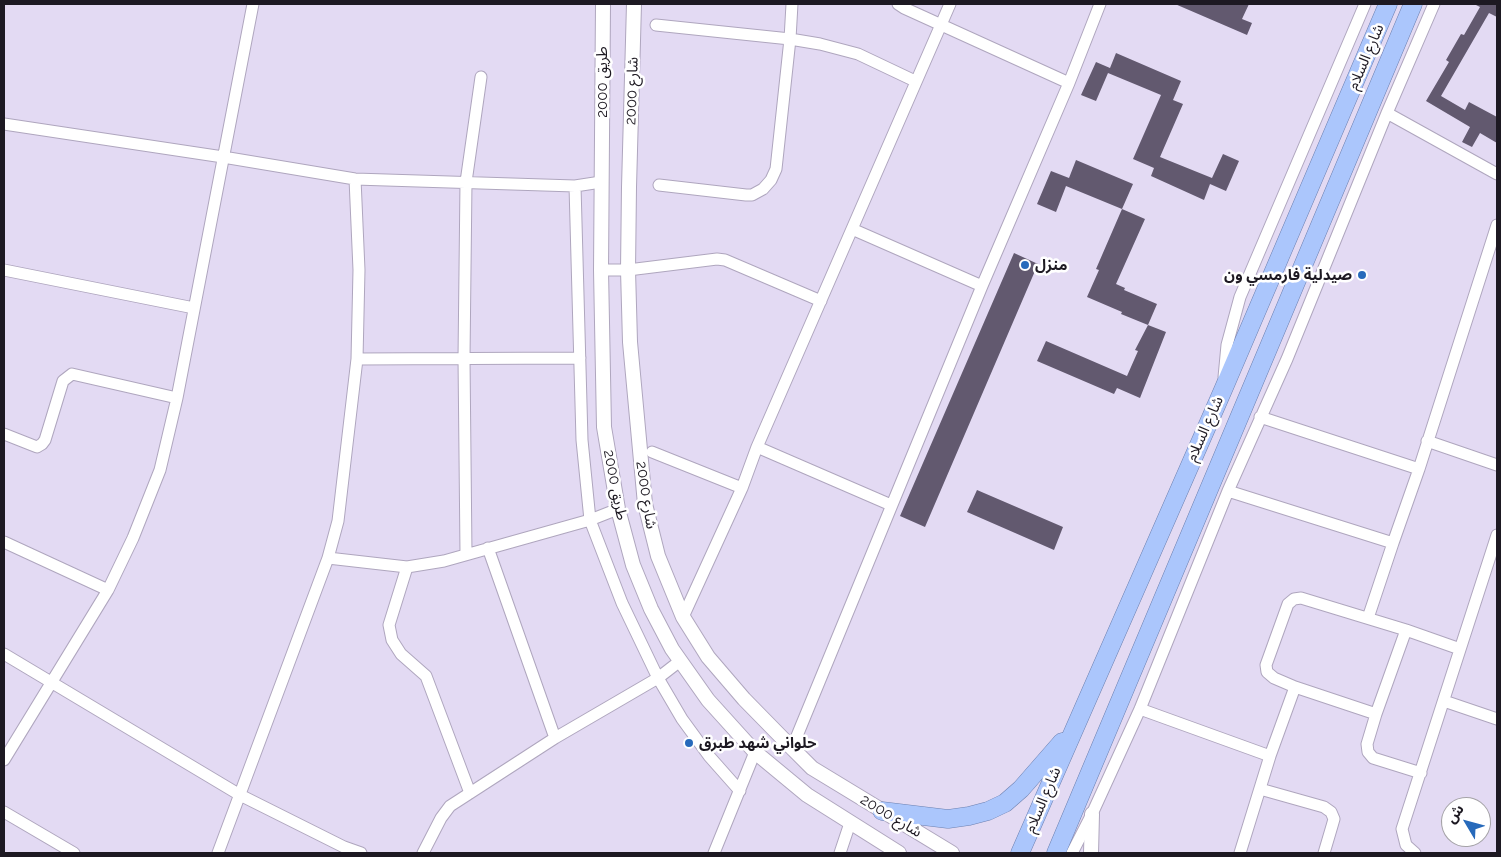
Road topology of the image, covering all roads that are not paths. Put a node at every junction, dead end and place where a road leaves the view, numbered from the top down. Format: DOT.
graph roads {
  1 [pos="253,4"];
  2 [pos="603,4"];
  3 [pos="634,4"];
  4 [pos="792,4"];
  5 [pos="898,4"];
  6 [pos="950,4"];
  7 [pos="1100,4"];
  8 [pos="1365,4"];
  9 [pos="1388,4"];
  10 [pos="1414,4"];
  11 [pos="1434,4"];
  12 [pos="941,25"];
  13 [pos="656,26"];
  14 [pos="790,39"];
  15 [pos="481,77"];
  16 [pos="915,81"];
  17 [pos="1069,83"];
  18 [pos="1387,113"];
  19 [pos="4,124"];
  20 [pos="223,157"];
  21 [pos="1497,174"];
  22 [pos="355,179"];
  23 [pos="466,182"];
  24 [pos="601,182"];
  25 [pos="659,185"];
  26 [pos="575,186"];
  27 [pos="1497,225"];
  28 [pos="852,229"];
  29 [pos="4,270"];
  30 [pos="601,270"];
  31 [pos="628,270"];
  32 [pos="982,286"];
  33 [pos="821,300"];
  34 [pos="194,308"];
  35 [pos="464,358"];
  36 [pos="580,358"];
  37 [pos="357,360"];
  38 [pos="1223,390"];
  39 [pos="177,398"];
  40 [pos="1260,417"];
  41 [pos="4,434"];
  42 [pos="1427,441"];
  43 [pos="757,447"];
  44 [pos="652,452"];
  45 [pos="1497,465"];
  46 [pos="1419,469"];
  47 [pos="742,488"];
  48 [pos="1228,490"];
  49 [pos="891,505"];
  50 [pos="618,510"];
  51 [pos="590,520"];
  52 [pos="1497,535"];
  53 [pos="4,542"];
  54 [pos="1392,543"];
  55 [pos="488,548"];
  56 [pos="466,554"];
  57 [pos="328,558"];
  58 [pos="1493,563"];
  59 [pos="407,567"];
  60 [pos="108,590"];
  61 [pos="683,617"];
  62 [pos="1368,618"];
  63 [pos="1406,630"];
  64 [pos="1460,649"];
  65 [pos="4,654"];
  66 [pos="680,661"];
  67 [pos="658,678"];
  68 [pos="52,682"];
  69 [pos="1295,687"];
  70 [pos="1444,701"];
  71 [pos="1140,709"];
  72 [pos="1376,714"];
  73 [pos="1078,719"];
  74 [pos="1497,719"];
  75 [pos="555,738"];
  76 [pos="792,748"];
  77 [pos="755,752"];
  78 [pos="1270,756"];
  79 [pos="4,760"];
  80 [pos="1421,773"];
  81 [pos="1260,789"];
  82 [pos="740,791"];
  83 [pos="470,793"];
  84 [pos="240,795"];
  85 [pos="4,812"];
  86 [pos="882,812"];
  87 [pos="1092,814"];
  88 [pos="850,823"];
  89 [pos="343,850"];
  90 [pos="74,853"];
  91 [pos="218,853"];
  92 [pos="361,853"];
  93 [pos="423,853"];
  94 [pos="714,853"];
  95 [pos="840,853"];
  96 [pos="899,853"];
  97 [pos="952,853"];
  98 [pos="1020,853"];
  99 [pos="1056,853"];
  100 [pos="1072,853"];
  101 [pos="1091,853"];
  102 [pos="1240,853"];
  103 [pos="1324,853"];
  104 [pos="1415,853"];
  1 -- 20 [label="street"];
  2 -- 24 [label="street, طريق 2000"];
  3 -- 31 [label="street, شارع 2000"];
  4 -- 14 [label="street"];
  5 -- 12 [label="street"];
  6 -- 12 [label="street"];
  7 -- 17 [label="street"];
  8 -- 38 [label="street"];
  9 -- 38 [label="highway, شارع السلام"];
  10 -- 99 [label="highway, شارع السلام"];
  11 -- 18 [label="street"];
  12 -- 16 [label="street"];
  12 -- 17 [label="street"];
  13 -- 14 [label="street"];
  14 -- 16 [label="street"];
  14 -- 25 [label="street"];
  15 -- 23 [label="street"];
  16 -- 28 [label="street"];
  17 -- 32 [label="street"];
  18 -- 21 [label="street"];
  18 -- 40 [label="street"];
  19 -- 20 [label="street"];
  20 -- 22 [label="street"];
  20 -- 34 [label="street"];
  22 -- 23 [label="street"];
  22 -- 37 [label="street"];
  23 -- 26 [label="street"];
  23 -- 35 [label="street"];
  24 -- 26 [label="street"];
  24 -- 30 [label="street, طريق 2000"];
  26 -- 36 [label="street"];
  27 -- 42 [label="street"];
  28 -- 32 [label="street"];
  28 -- 33 [label="street"];
  29 -- 34 [label="street"];
  30 -- 31 [label="street"];
  30 -- 50 [label="street, طريق 2000"];
  31 -- 33 [label="street"];
  31 -- 61 [label="street, شارع 2000"];
  32 -- 49 [label="street"];
  33 -- 43 [label="street"];
  34 -- 39 [label="street"];
  35 -- 36 [label="street"];
  35 -- 37 [label="street"];
  35 -- 56 [label="street"];
  36 -- 51 [label="street"];
  37 -- 57 [label="street"];
  38 -- 73 [label="highway, شارع السلام"];
  39 -- 41 [label="street"];
  39 -- 60 [label="street"];
  40 -- 46 [label="street"];
  40 -- 48 [label="street"];
  42 -- 45 [label="street"];
  42 -- 46 [label="street"];
  43 -- 47 [label="street"];
  43 -- 49 [label="street"];
  44 -- 47 [label="street"];
  46 -- 54 [label="street"];
  47 -- 61 [label="street"];
  48 -- 54 [label="street"];
  48 -- 71 [label="street"];
  49 -- 76 [label="street"];
  50 -- 51 [label="street"];
  50 -- 66 [label="street, طريق 2000"];
  51 -- 55 [label="street"];
  51 -- 67 [label="street"];
  52 -- 58 [label="street"];
  53 -- 60 [label="street"];
  54 -- 62 [label="street"];
  55 -- 56 [label="street"];
  55 -- 75 [label="street"];
  56 -- 59 [label="street"];
  57 -- 59 [label="street"];
  57 -- 84 [label="street"];
  58 -- 64 [label="street"];
  59 -- 83 [label="street"];
  60 -- 68 [label="street"];
  61 -- 76 [label="street, شارع 2000"];
  62 -- 63 [label="street"];
  62 -- 69 [label="street"];
  63 -- 64 [label="street"];
  63 -- 72 [label="street"];
  64 -- 70 [label="street"];
  65 -- 68 [label="street"];
  66 -- 67 [label="street"];
  66 -- 77 [label="street, طريق 2000"];
  67 -- 75 [label="street"];
  67 -- 82 [label="street"];
  68 -- 79 [label="street"];
  68 -- 84 [label="street"];
  69 -- 72 [label="street"];
  69 -- 78 [label="street"];
  70 -- 74 [label="street"];
  70 -- 80 [label="street"];
  71 -- 78 [label="street"];
  71 -- 87 [label="street"];
  72 -- 80 [label="street"];
  73 -- 86 [label="highway"];
  73 -- 98 [label="highway, شارع السلام"];
  75 -- 83 [label="street"];
  76 -- 86 [label="street, شارع 2000"];
  77 -- 82 [label="street"];
  77 -- 88 [label="street, طريق 2000"];
  78 -- 81 [label="street"];
  80 -- 104 [label="street"];
  81 -- 102 [label="street"];
  81 -- 103 [label="street"];
  82 -- 94 [label="street"];
  83 -- 93 [label="street"];
  84 -- 89 [label="street"];
  84 -- 91 [label="street"];
  85 -- 90 [label="street"];
  86 -- 97 [label="street, شارع 2000"];
  87 -- 100 [label="street"];
  87 -- 101 [label="street"];
  88 -- 95 [label="street"];
  88 -- 96 [label="street, طريق 2000"];
  89 -- 92 [label="street"];
}
